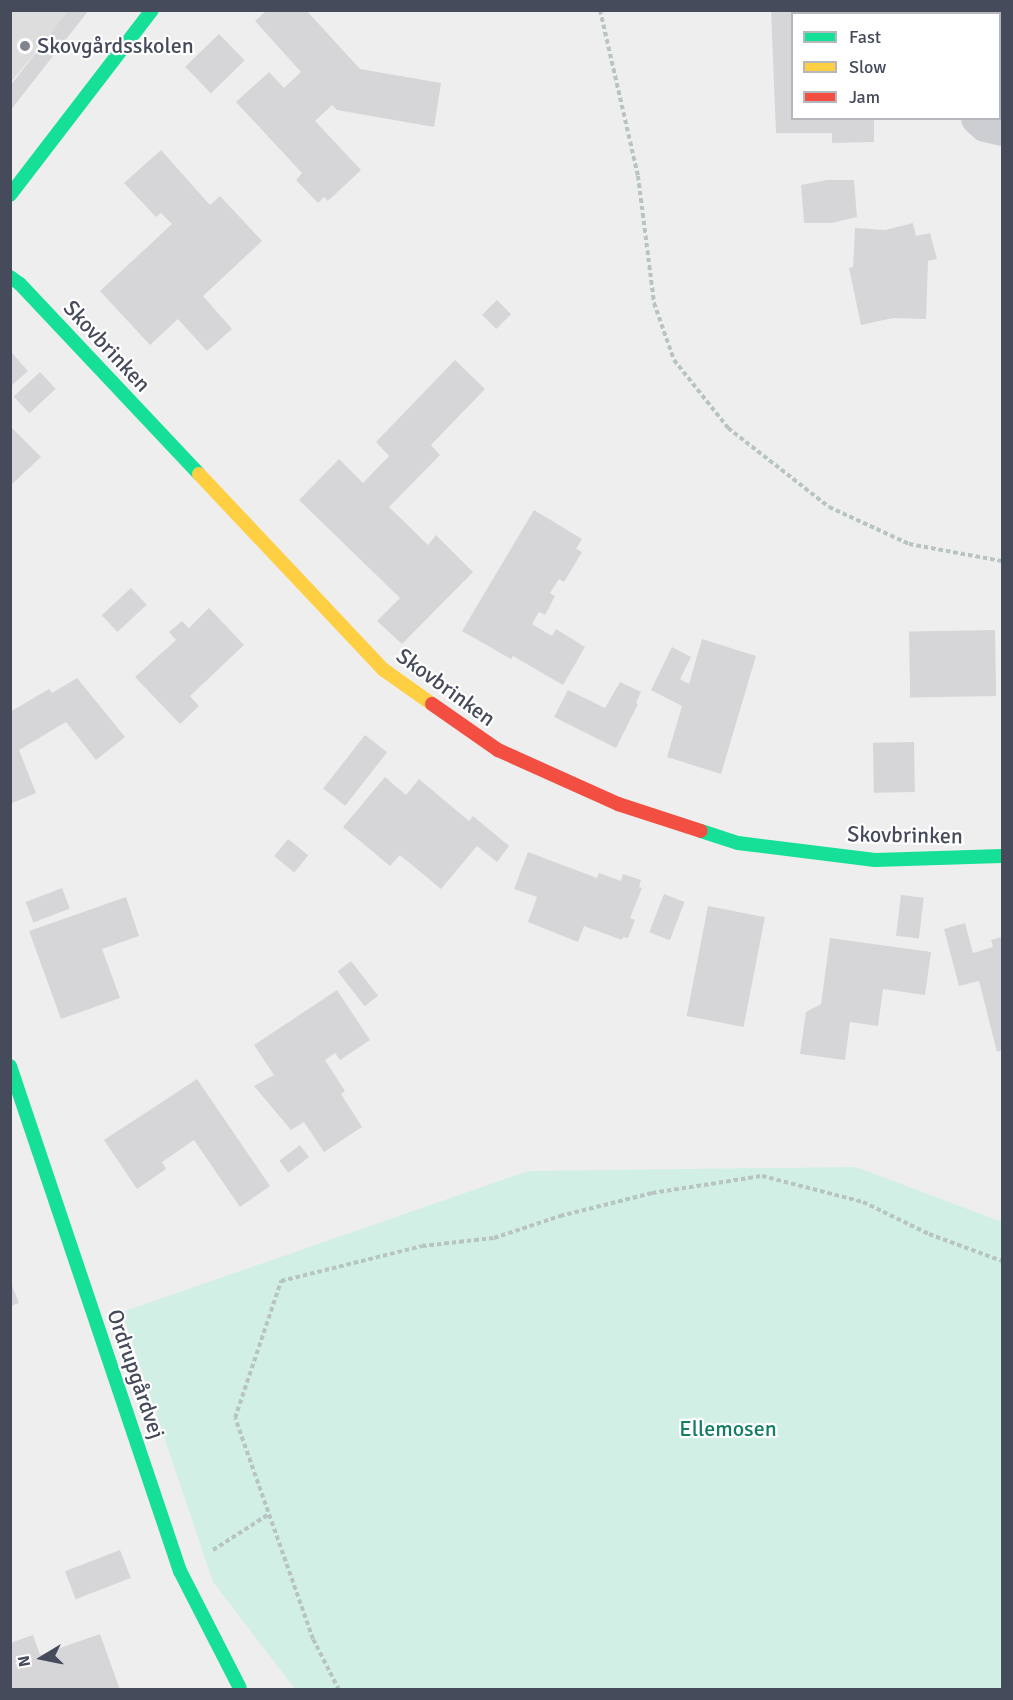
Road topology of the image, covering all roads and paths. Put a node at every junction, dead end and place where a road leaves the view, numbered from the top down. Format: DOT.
graph roads {
  1 [pos="153,10"];
  2 [pos="600,10"];
  3 [pos="980,120"];
  4 [pos="1002,129"];
  5 [pos="10,195"];
  6 [pos="10,277"];
  7 [pos="1002,561"];
  8 [pos="1002,856"];
  9 [pos="10,1066"];
  10 [pos="1002,1261"];
  11 [pos="269,1514"];
  12 [pos="180,1571"];
  13 [pos="240,1688"];
  14 [pos="339,1689"];
  1 -- 5 [label="street"];
  2 -- 7 [label="path"];
  3 -- 4 [label="street"];
  6 -- 8 [label="street, Skovbrinken"];
  9 -- 12 [label="street, Ordrupgårdvej"];
  10 -- 11 [label="path"];
  11 -- 12 [label="path"];
  11 -- 14 [label="path"];
  12 -- 13 [label="street, Ordrupgårdvej"];
}
